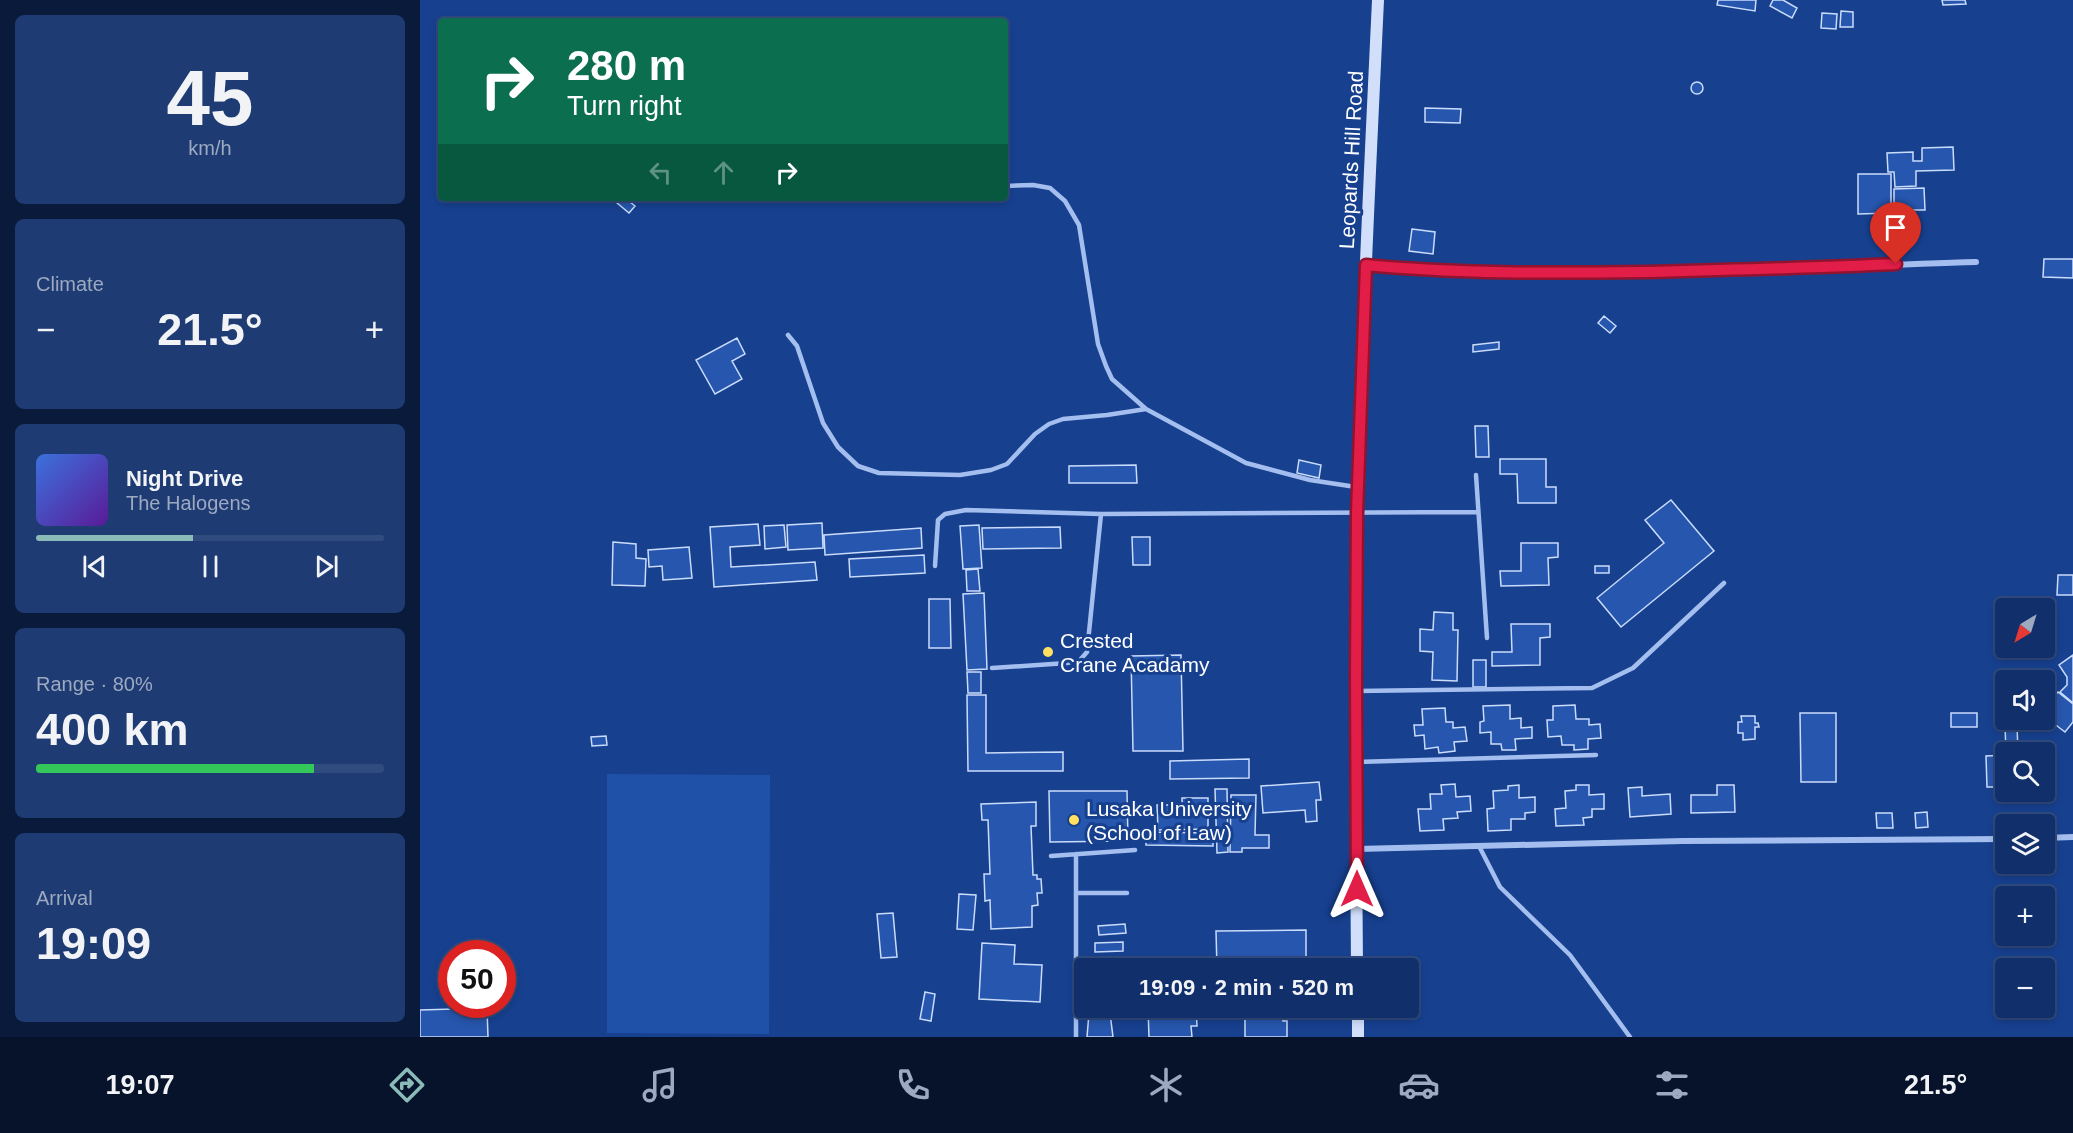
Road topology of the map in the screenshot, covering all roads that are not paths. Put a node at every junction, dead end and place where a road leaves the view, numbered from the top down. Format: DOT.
graph roads {
  1 [pos="1378,0"];
  2 [pos="1008,186"];
  3 [pos="1976,262"];
  4 [pos="1366,265"];
  5 [pos="788,335"];
  6 [pos="1146,409"];
  7 [pos="1476,475"];
  8 [pos="1359,487"];
  9 [pos="1478,512"];
  10 [pos="1357,513"];
  11 [pos="1101,514"];
  12 [pos="935,566"];
  13 [pos="1724,583"];
  14 [pos="1487,638"];
  15 [pos="992,668"];
  16 [pos="1356,691"];
  17 [pos="1596,755"];
  18 [pos="1356,762"];
  19 [pos="2073,837"];
  20 [pos="2055,838"];
  21 [pos="1995,839"];
  22 [pos="1479,846"];
  23 [pos="1357,849"];
  24 [pos="1135,850"];
  25 [pos="1076,854"];
  26 [pos="1050,856"];
  27 [pos="1076,893"];
  28 [pos="1127,893"];
  29 [pos="1357,958"];
  30 [pos="1358,1018"];
  31 [pos="1076,1037"];
  32 [pos="1358,1037"];
  33 [pos="1630,1037"];
  1 -- 4 [label="main road, Leopards Hill Road"];
  2 -- 6 [label="lane"];
  3 -- 4 [label="street"];
  4 -- 8 [label="main road, Leopards Hill Road"];
  5 -- 6 [label="lane"];
  6 -- 8 [label="lane"];
  7 -- 9 [label="lane"];
  8 -- 10 [label="main road, Leopards Hill Road"];
  9 -- 10 [label="lane"];
  9 -- 14 [label="lane"];
  10 -- 11 [label="lane"];
  10 -- 16 [label="main road, Leopards Hill Road"];
  11 -- 12 [label="lane"];
  11 -- 15 [label="lane"];
  13 -- 16 [label="lane"];
  16 -- 18 [label="main road, Leopards Hill Road"];
  17 -- 18 [label="lane"];
  18 -- 23 [label="main road, Leopards Hill Road"];
  19 -- 20 [label="street"];
  21 -- 22 [label="street"];
  22 -- 23 [label="street"];
  22 -- 33 [label="lane"];
  23 -- 29 [label="main road, Leopards Hill Road"];
  24 -- 25 [label="lane"];
  25 -- 26 [label="lane"];
  25 -- 27 [label="lane"];
  27 -- 28 [label="lane"];
  27 -- 31 [label="lane"];
  30 -- 32 [label="main road"];
}
